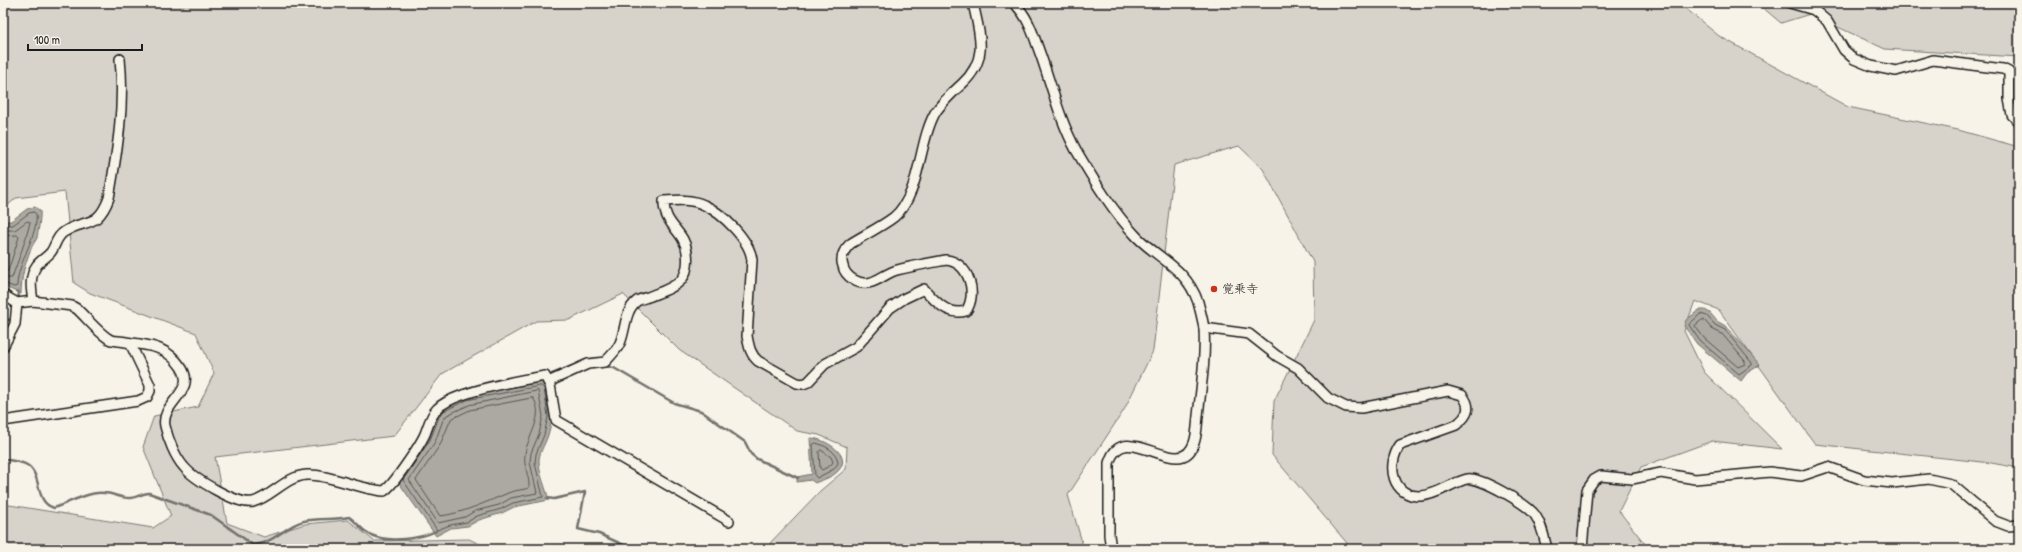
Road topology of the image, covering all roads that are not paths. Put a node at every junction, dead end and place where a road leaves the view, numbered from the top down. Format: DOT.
graph roads {
  1 [pos="973,3"];
  2 [pos="1014,3"];
  3 [pos="1790,3"];
  4 [pos="120,59"];
  5 [pos="2019,121"];
  6 [pos="3,295"];
  7 [pos="33,301"];
  8 [pos="17,303"];
  9 [pos="1204,328"];
  10 [pos="130,343"];
  11 [pos="3,347"];
  12 [pos="548,382"];
  13 [pos="3,421"];
  14 [pos="729,521"];
  15 [pos="2019,525"];
  16 [pos="1111,549"];
  17 [pos="1547,549"];
  18 [pos="1582,549"];
  1 -- 12 [label="street"];
  2 -- 9 [label="street"];
  3 -- 5 [label="street"];
  4 -- 7 [label="street"];
  6 -- 8 [label="street"];
  7 -- 8 [label="street"];
  7 -- 10 [label="street"];
  8 -- 11 [label="street"];
  9 -- 16 [label="street"];
  9 -- 17 [label="street"];
  10 -- 12 [label="street"];
  10 -- 13 [label="street"];
  12 -- 14 [label="street"];
  15 -- 18 [label="street"];
}
